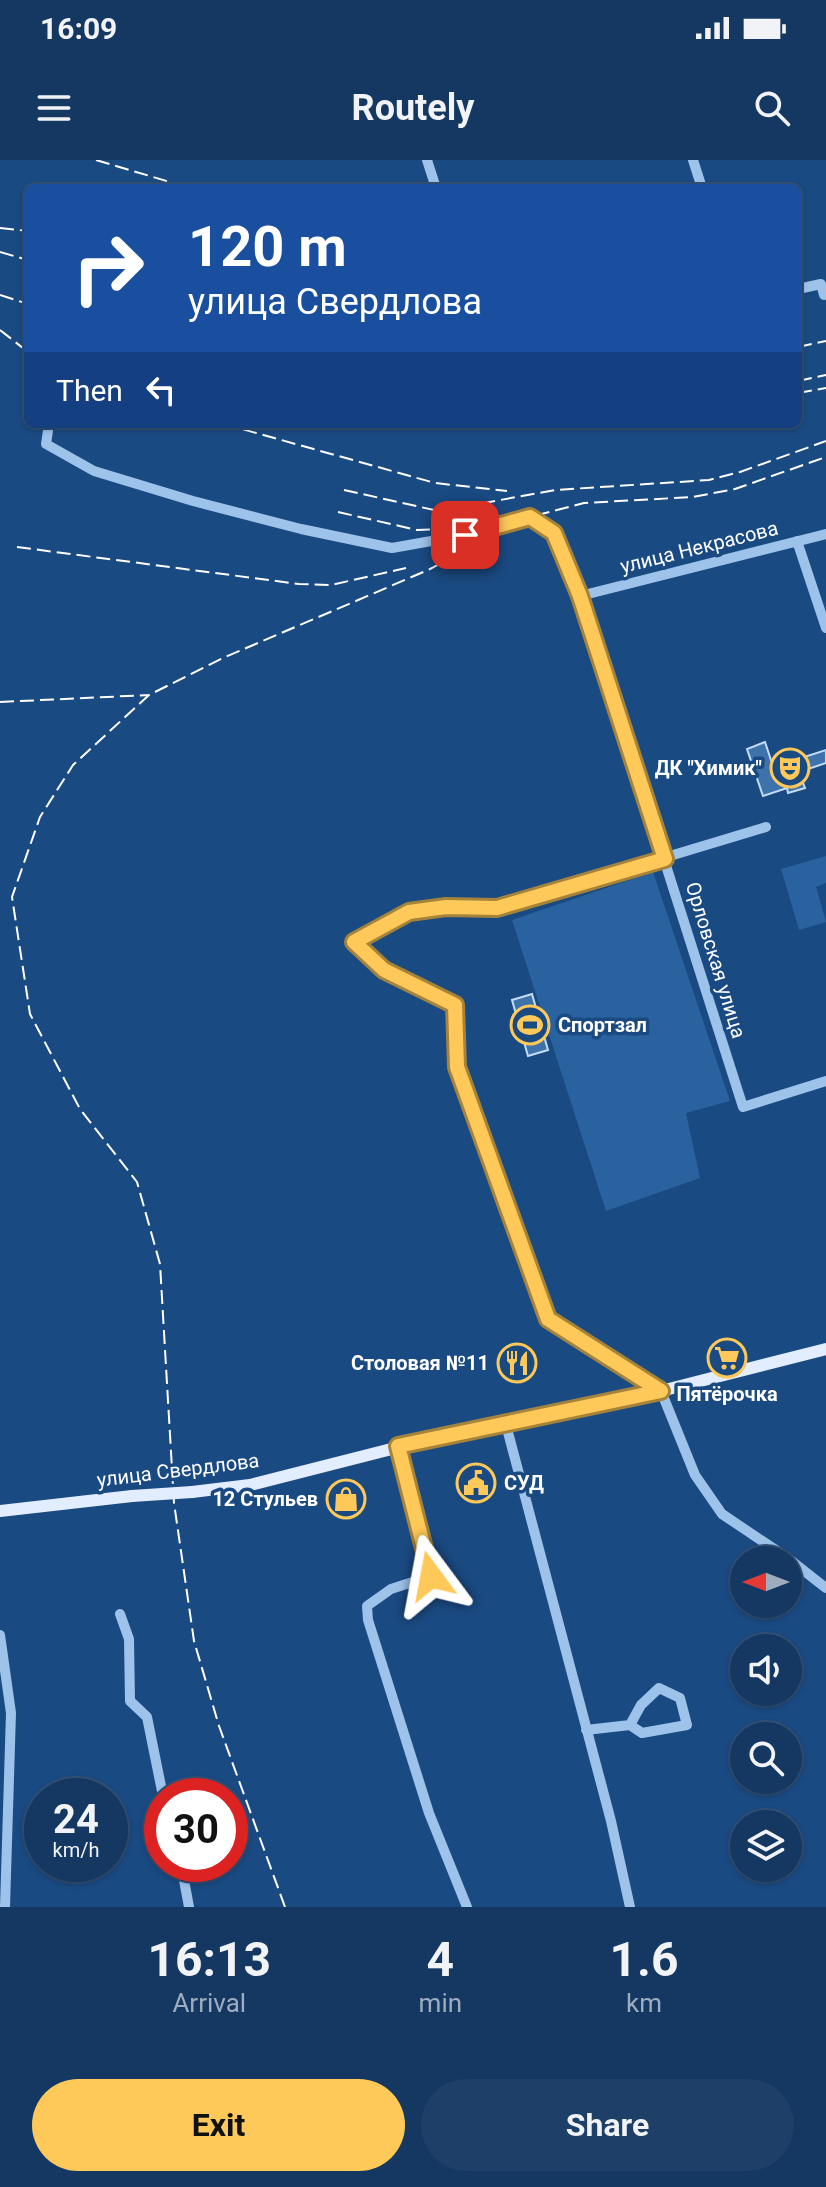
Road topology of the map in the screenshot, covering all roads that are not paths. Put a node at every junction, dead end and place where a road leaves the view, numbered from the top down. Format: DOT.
graph roads {
  1 [pos="427,160"];
  2 [pos="693,160"];
  3 [pos="435,184"];
  4 [pos="701,184"];
  5 [pos="802,288"];
  6 [pos="824,295"];
  7 [pos="48,428"];
  8 [pos="826,534"];
  9 [pos="797,541"];
  10 [pos="580,596"];
  11 [pos="826,628"];
  12 [pos="766,827"];
  13 [pos="665,859"];
  14 [pos="826,1081"];
  15 [pos="826,1349"];
  16 [pos="661,1391"];
  17 [pos="505,1421"];
  18 [pos="398,1446"];
  19 [pos="0,1511"];
  20 [pos="826,1588"];
  21 [pos="120,1614"];
  22 [pos="0,1635"];
  23 [pos="630,1725"];
  24 [pos="586,1730"];
  25 [pos="159,1778"];
  26 [pos="184,1882"];
  27 [pos="5,1907"];
  28 [pos="189,1907"];
  29 [pos="467,1907"];
  30 [pos="630,1907"];
  1 -- 3 [label="street"];
  2 -- 4 [label="street"];
  5 -- 6 [label="street"];
  7 -- 10 [label="street, Орловская улица"];
  8 -- 9 [label="street, улица Некрасова"];
  9 -- 10 [label="street, улица Некрасова"];
  9 -- 11 [label="street"];
  10 -- 13 [label="street, Орловская улица"];
  12 -- 13 [label="street"];
  13 -- 14 [label="street, Орловская улица"];
  13 -- 16 [label="street"];
  15 -- 16 [label="main road, улица Свердлова"];
  16 -- 17 [label="main road, улица Свердлова"];
  16 -- 20 [label="street"];
  17 -- 18 [label="main road, улица Свердлова"];
  17 -- 24 [label="street"];
  18 -- 19 [label="main road, улица Свердлова, bridge"];
  18 -- 29 [label="street"];
  21 -- 25 [label="street"];
  22 -- 27 [label="street"];
  23 -- 23 [label="street"];
  23 -- 24 [label="street"];
  24 -- 30 [label="street"];
  26 -- 28 [label="street"];
}
